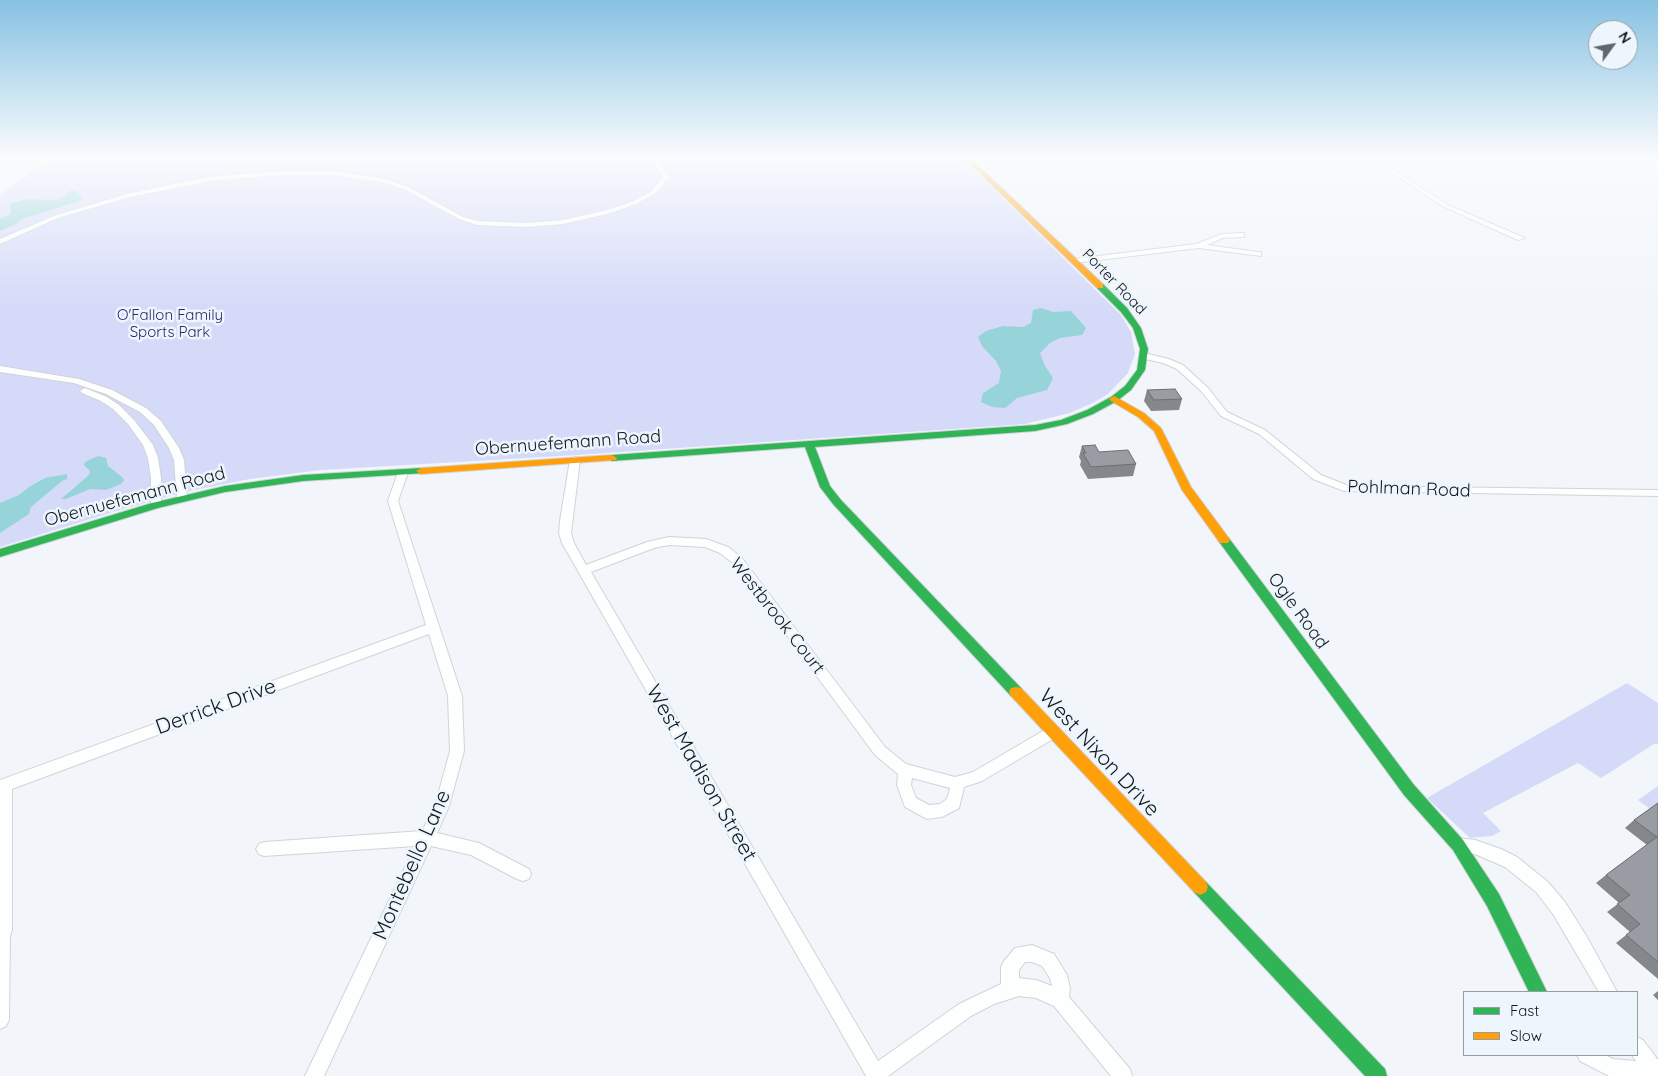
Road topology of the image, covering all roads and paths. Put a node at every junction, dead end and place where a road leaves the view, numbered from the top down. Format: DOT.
graph roads {
  1 [pos="93,206"];
  2 [pos="442,206"];
  3 [pos="625,206"];
  4 [pos="1017,206"];
  5 [pos="1446,206"];
  6 [pos="1241,235"];
  7 [pos="1521,238"];
  8 [pos="0,242"];
  9 [pos="1197,246"];
  10 [pos="1258,254"];
  11 [pos="1074,261"];
  12 [pos="1144,356"];
  13 [pos="0,369"];
  14 [pos="0,377"];
  15 [pos="1114,399"];
  16 [pos="809,444"];
  17 [pos="575,460"];
  18 [pos="403,472"];
  19 [pos="1658,493"];
  20 [pos="182,498"];
  21 [pos="156,505"];
  22 [pos="0,553"];
  23 [pos="584,570"];
  24 [pos="432,628"];
  25 [pos="1053,732"];
  26 [pos="905,770"];
  27 [pos="958,782"];
  28 [pos="3,786"];
  29 [pos="426,838"];
  30 [pos="1458,845"];
  31 [pos="264,849"];
  32 [pos="523,874"];
  33 [pos="2,931"];
  34 [pos="1010,990"];
  35 [pos="1538,991"];
  36 [pos="1607,991"];
  37 [pos="1060,1000"];
  38 [pos="0,1020"];
  39 [pos="1638,1047"];
  40 [pos="1588,1056"];
  41 [pos="1656,1074"];
  42 [pos="876,1075"];
  43 [pos="314,1076"];
  44 [pos="1123,1076"];
  45 [pos="1378,1076"];
  1 -- 8 [label="street"];
  2 -- 3 [label="street"];
  4 -- 11 [label="street, Porter Road"];
  5 -- 7 [label="street"];
  6 -- 9 [label="street"];
  9 -- 10 [label="street"];
  9 -- 11 [label="street"];
  11 -- 12 [label="street, Porter Road"];
  12 -- 15 [label="street, Obernuefemann Road"];
  12 -- 19 [label="street, Pohlman Road"];
  13 -- 20 [label="street"];
  14 -- 21 [label="street"];
  15 -- 16 [label="street, Obernuefemann Road"];
  15 -- 30 [label="street, Ogle Road"];
  16 -- 17 [label="street, Obernuefemann Road"];
  16 -- 25 [label="street, West Nixon Drive"];
  17 -- 18 [label="street, Obernuefemann Road"];
  17 -- 23 [label="street, West Madison Street"];
  18 -- 20 [label="street, Obernuefemann Road"];
  18 -- 24 [label="street, Montebello Lane"];
  20 -- 21 [label="street, Obernuefemann Road"];
  21 -- 22 [label="street, Obernuefemann Road"];
  23 -- 26 [label="street, Westbrook Court"];
  23 -- 42 [label="street, West Madison Street"];
  24 -- 28 [label="street, Derrick Drive"];
  24 -- 29 [label="street, Montebello Lane"];
  25 -- 27 [label="street, Westbrook Court"];
  25 -- 45 [label="street, West Nixon Drive"];
  26 -- 27 [label="street, Westbrook Court"];
  26 -- 27 [label="street"];
  28 -- 33 [label="street"];
  29 -- 31 [label="street"];
  29 -- 32 [label="street"];
  29 -- 43 [label="street, Montebello Lane"];
  30 -- 35 [label="street, Ogle Road"];
  30 -- 36 [label="street"];
  33 -- 38 [label="street"];
  34 -- 37 [label="street"];
  34 -- 37 [label="street"];
  34 -- 42 [label="street"];
  37 -- 44 [label="street"];
  39 -- 41 [label="street"];
  40 -- 41 [label="street"];
}
